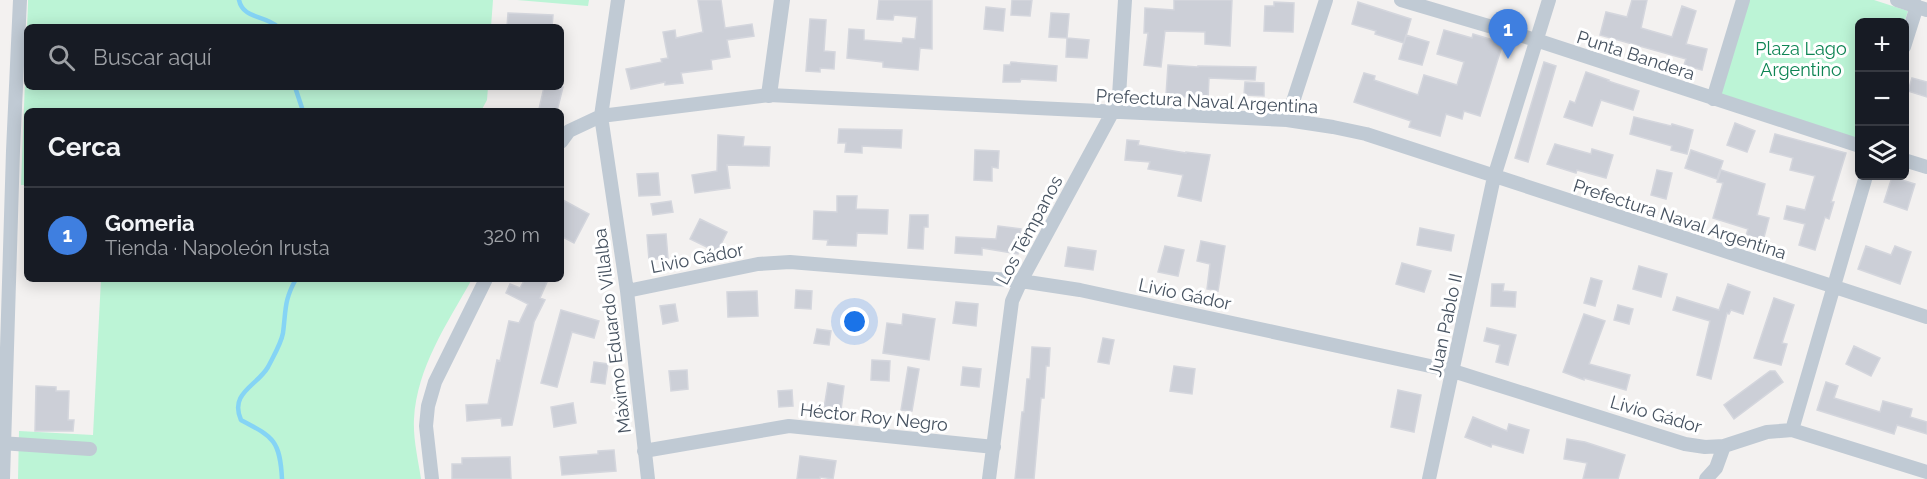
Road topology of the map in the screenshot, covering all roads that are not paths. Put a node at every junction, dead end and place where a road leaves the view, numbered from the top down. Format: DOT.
graph roads {
  1 [pos="20,0"];
  2 [pos="618,0"];
  3 [pos="782,0"];
  4 [pos="1125,0"];
  5 [pos="1326,0"];
  6 [pos="1401,0"];
  7 [pos="1549,0"];
  8 [pos="1743,0"];
  9 [pos="1897,0"];
  10 [pos="1922,8"];
  11 [pos="1909,38"];
  12 [pos="1536,40"];
  13 [pos="769,95"];
  14 [pos="1713,99"];
  15 [pos="1112,113"];
  16 [pos="601,116"];
  17 [pos="1287,120"];
  18 [pos="564,138"];
  19 [pos="1855,144"];
  20 [pos="1909,161"];
  21 [pos="1927,167"];
  22 [pos="1494,177"];
  23 [pos="1865,180"];
  24 [pos="6,182"];
  25 [pos="1021,281"];
  26 [pos="485,282"];
  27 [pos="1834,287"];
  28 [pos="627,291"];
  29 [pos="1927,317"];
  30 [pos="1453,371"];
  31 [pos="1792,430"];
  32 [pos="2,443"];
  33 [pos="1724,446"];
  34 [pos="994,447"];
  35 [pos="90,449"];
  36 [pos="644,451"];
  37 [pos="1927,472"];
  38 [pos="3,479"];
  39 [pos="432,479"];
  40 [pos="648,479"];
  41 [pos="989,479"];
  42 [pos="1429,479"];
  43 [pos="1706,479"];
  1 -- 24 [label="street"];
  2 -- 16 [label="street, Máximo Eduardo Villalba"];
  3 -- 13 [label="street"];
  4 -- 15 [label="street, Los Témpanos"];
  5 -- 17 [label="street"];
  6 -- 12 [label="street, Punta Bandera"];
  7 -- 12 [label="street, Juan Pablo II"];
  8 -- 14 [label="street"];
  9 -- 10 [label="street"];
  10 -- 11 [label="street"];
  12 -- 14 [label="street, Punta Bandera"];
  12 -- 22 [label="street, Juan Pablo II"];
  13 -- 15 [label="street, Prefectura Naval Argentina"];
  13 -- 16 [label="street, Prefectura Naval Argentina"];
  14 -- 19 [label="street, Punta Bandera"];
  15 -- 17 [label="street, Prefectura Naval Argentina"];
  15 -- 25 [label="street, Los Témpanos"];
  16 -- 18 [label="street, Prefectura Naval Argentina"];
  16 -- 28 [label="street, Máximo Eduardo Villalba"];
  17 -- 22 [label="street, Prefectura Naval Argentina"];
  20 -- 21 [label="street"];
  22 -- 27 [label="street, Prefectura Naval Argentina"];
  22 -- 30 [label="street, Juan Pablo II"];
  23 -- 27 [label="street"];
  24 -- 32 [label="street"];
  25 -- 28 [label="street, Livio Gádor"];
  25 -- 30 [label="street, Livio Gádor"];
  25 -- 34 [label="street, Los Témpanos"];
  26 -- 39 [label="street"];
  27 -- 29 [label="street, Prefectura Naval Argentina"];
  27 -- 31 [label="street"];
  28 -- 36 [label="street, Máximo Eduardo Villalba"];
  30 -- 33 [label="street, Livio Gádor"];
  30 -- 42 [label="street, Juan Pablo II"];
  31 -- 33 [label="street, Livio Gádor"];
  31 -- 37 [label="street"];
  32 -- 35 [label="street"];
  32 -- 38 [label="street"];
  33 -- 43 [label="street"];
  34 -- 36 [label="street, Héctor Roy Negro"];
  34 -- 41 [label="street, Los Témpanos"];
  36 -- 40 [label="street, Máximo Eduardo Villalba"];
}
